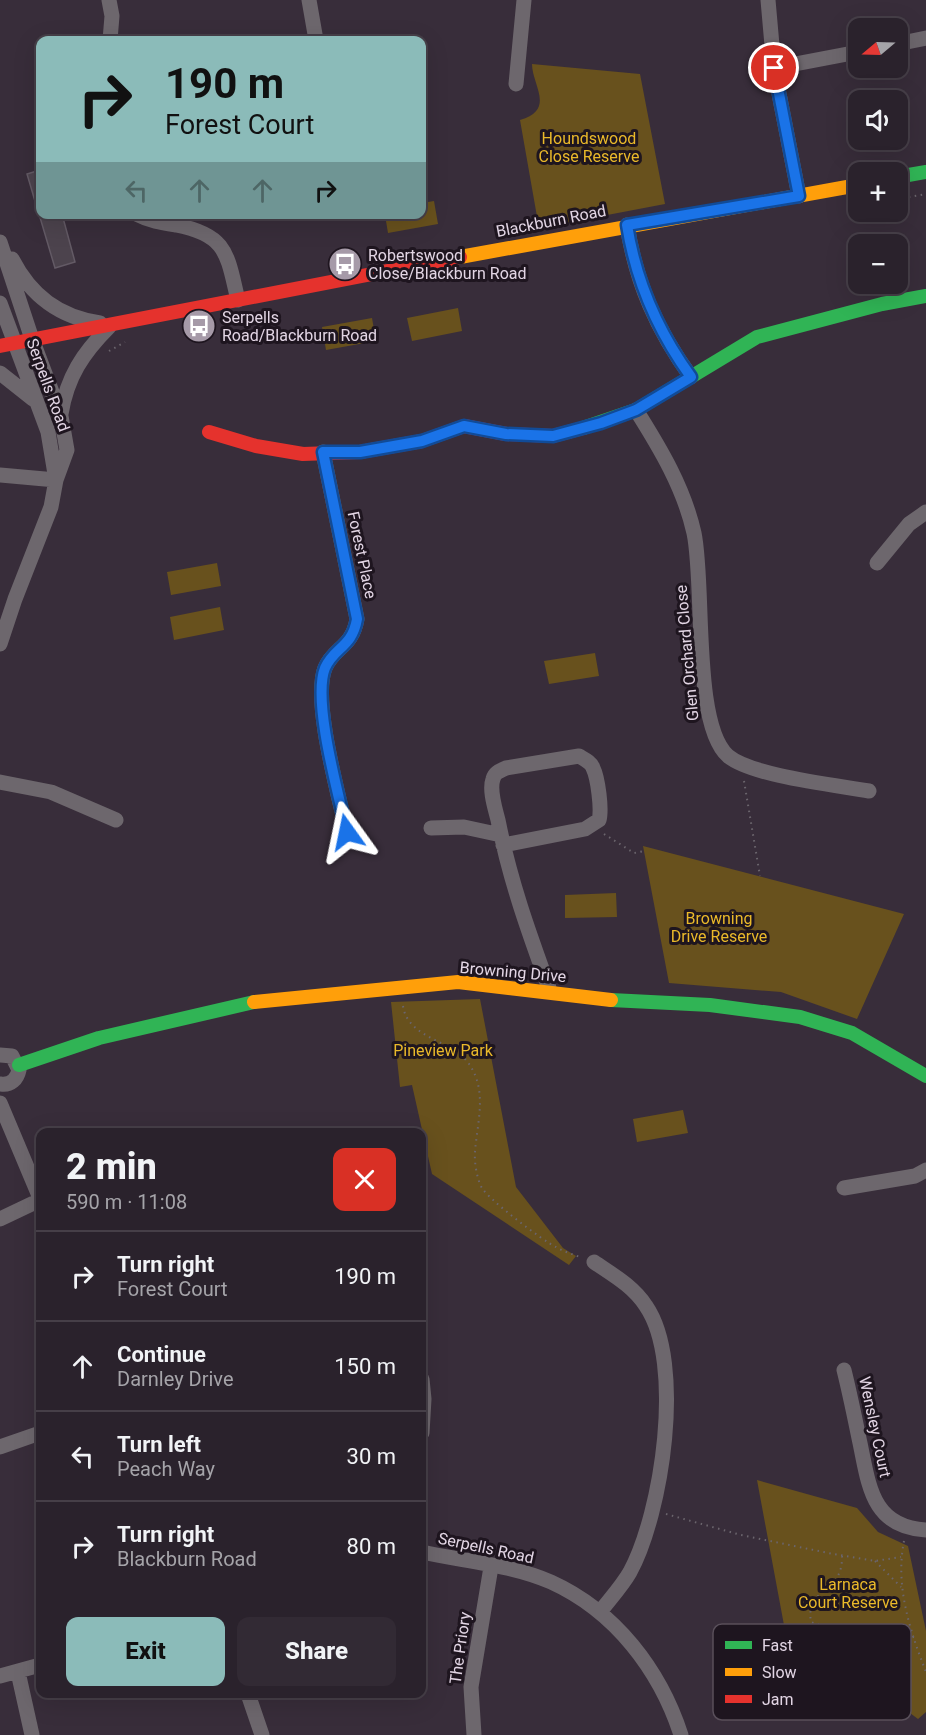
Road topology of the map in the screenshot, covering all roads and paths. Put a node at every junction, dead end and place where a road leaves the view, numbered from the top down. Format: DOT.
graph roads {
  1 [pos="109,0"];
  2 [pos="309,0"];
  3 [pos="524,0"];
  4 [pos="768,0"];
  5 [pos="110,36"];
  6 [pos="315,36"];
  7 [pos="926,38"];
  8 [pos="908,42"];
  9 [pos="848,53"];
  10 [pos="774,68"];
  11 [pos="516,84"];
  12 [pos="926,172"];
  13 [pos="908,175"];
  14 [pos="848,186"];
  15 [pos="926,194"];
  16 [pos="799,196"];
  17 [pos="908,197"];
  18 [pos="148,219"];
  19 [pos="627,225"];
  20 [pos="0,235"];
  21 [pos="0,242"];
  22 [pos="926,296"];
  23 [pos="238,300"];
  24 [pos="0,303"];
  25 [pos="111,324"];
  26 [pos="32,339"];
  27 [pos="7,344"];
  28 [pos="0,373"];
  29 [pos="691,377"];
  30 [pos="37,403"];
  31 [pos="636,410"];
  32 [pos="61,416"];
  33 [pos="209,432"];
  34 [pos="323,452"];
  35 [pos="0,475"];
  36 [pos="56,480"];
  37 [pos="926,512"];
  38 [pos="877,563"];
  39 [pos="0,644"];
  40 [pos="742,764"];
  41 [pos="0,782"];
  42 [pos="869,791"];
  43 [pos="116,820"];
  44 [pos="592,826"];
  45 [pos="431,828"];
  46 [pos="347,832"];
  47 [pos="502,840"];
  48 [pos="644,852"];
  49 [pos="760,876"];
  50 [pos="400,988"];
  51 [pos="550,991"];
  52 [pos="0,1054"];
  53 [pos="19,1065"];
  54 [pos="926,1076"];
  55 [pos="5,1084"];
  56 [pos="0,1103"];
  57 [pos="14,1132"];
  58 [pos="926,1170"];
  59 [pos="844,1188"];
  60 [pos="36,1189"];
  61 [pos="36,1201"];
  62 [pos="0,1220"];
  63 [pos="594,1262"];
  64 [pos="844,1370"];
  65 [pos="36,1434"];
  66 [pos="0,1447"];
  67 [pos="652,1503"];
  68 [pos="907,1527"];
  69 [pos="926,1530"];
  70 [pos="426,1553"];
  71 [pos="842,1556"];
  72 [pos="901,1557"];
  73 [pos="876,1562"];
  74 [pos="490,1567"];
  75 [pos="901,1587"];
  76 [pos="600,1612"];
  77 [pos="817,1624"];
  78 [pos="911,1624"];
  79 [pos="911,1625"];
  80 [pos="911,1637"];
  81 [pos="914,1637"];
  82 [pos="36,1666"];
  83 [pos="18,1672"];
  84 [pos="926,1672"];
  85 [pos="0,1676"];
  86 [pos="249,1698"];
  87 [pos="32,1735"];
  88 [pos="262,1735"];
  89 [pos="474,1735"];
  90 [pos="681,1735"];
  1 -- 5 [label="street"];
  2 -- 6 [label="street"];
  3 -- 11 [label="street"];
  4 -- 10 [label="street"];
  7 -- 8 [label="street"];
  9 -- 10 [label="street"];
  10 -- 16 [label="street"];
  12 -- 13 [label="street"];
  14 -- 16 [label="street, Blackburn Road"];
  15 -- 17 [label="path"];
  16 -- 19 [label="street, Blackburn Road"];
  18 -- 23 [label="street"];
  19 -- 23 [label="street, Blackburn Road"];
  19 -- 29 [label="street"];
  20 -- 25 [label="street, Blackburn Road"];
  21 -- 26 [label="street, Serpells Road"];
  22 -- 29 [label="street"];
  23 -- 25 [label="street, Blackburn Road"];
  24 -- 27 [label="street, Serpells Road"];
  25 -- 26 [label="street, Blackburn Road"];
  25 -- 32 [label="street, Serpells Road"];
  26 -- 27 [label="street, Blackburn Road"];
  26 -- 32 [label="street, Serpells Road"];
  27 -- 30 [label="street, Serpells Road"];
  28 -- 30 [label="street"];
  29 -- 31 [label="street"];
  30 -- 36 [label="street, Serpells Road"];
  31 -- 34 [label="street"];
  31 -- 40 [label="street, Glen Orchard Close"];
  32 -- 36 [label="street, Serpells Road"];
  33 -- 34 [label="street"];
  34 -- 46 [label="street, Forest Place"];
  35 -- 36 [label="street"];
  36 -- 39 [label="street, Serpells Road"];
  37 -- 38 [label="street"];
  40 -- 42 [label="street, Glen Orchard Close"];
  40 -- 49 [label="path"];
  41 -- 43 [label="street"];
  44 -- 47 [label="street"];
  44 -- 47 [label="street"];
  44 -- 48 [label="path"];
  45 -- 47 [label="street"];
  47 -- 51 [label="street"];
  50 -- 51 [label="street, Browning Drive"];
  50 -- 53 [label="street, Browning Drive"];
  50 -- 63 [label="path"];
  51 -- 54 [label="street, Browning Drive"];
  52 -- 53 [label="street"];
  53 -- 55 [label="street"];
  55 -- 57 [label="street"];
  56 -- 57 [label="street"];
  57 -- 60 [label="street"];
  58 -- 59 [label="street"];
  61 -- 62 [label="street"];
  63 -- 67 [label="street"];
  64 -- 68 [label="street, Wensley Court"];
  65 -- 66 [label="street"];
  67 -- 71 [label="path"];
  67 -- 76 [label="street"];
  68 -- 69 [label="street, Wensley Court"];
  68 -- 72 [label="path"];
  70 -- 74 [label="street, Serpells Road"];
  71 -- 73 [label="path"];
  71 -- 77 [label="path"];
  72 -- 73 [label="path"];
  72 -- 75 [label="path"];
  73 -- 75 [label="path"];
  74 -- 76 [label="street, Serpells Road"];
  74 -- 89 [label="street, The Priory"];
  75 -- 78 [label="path"];
  76 -- 90 [label="street, Serpells Road"];
  79 -- 81 [label="path"];
  80 -- 81 [label="path"];
  81 -- 84 [label="path"];
  82 -- 83 [label="street"];
  83 -- 85 [label="street"];
  83 -- 87 [label="street"];
  86 -- 88 [label="street"];
}
